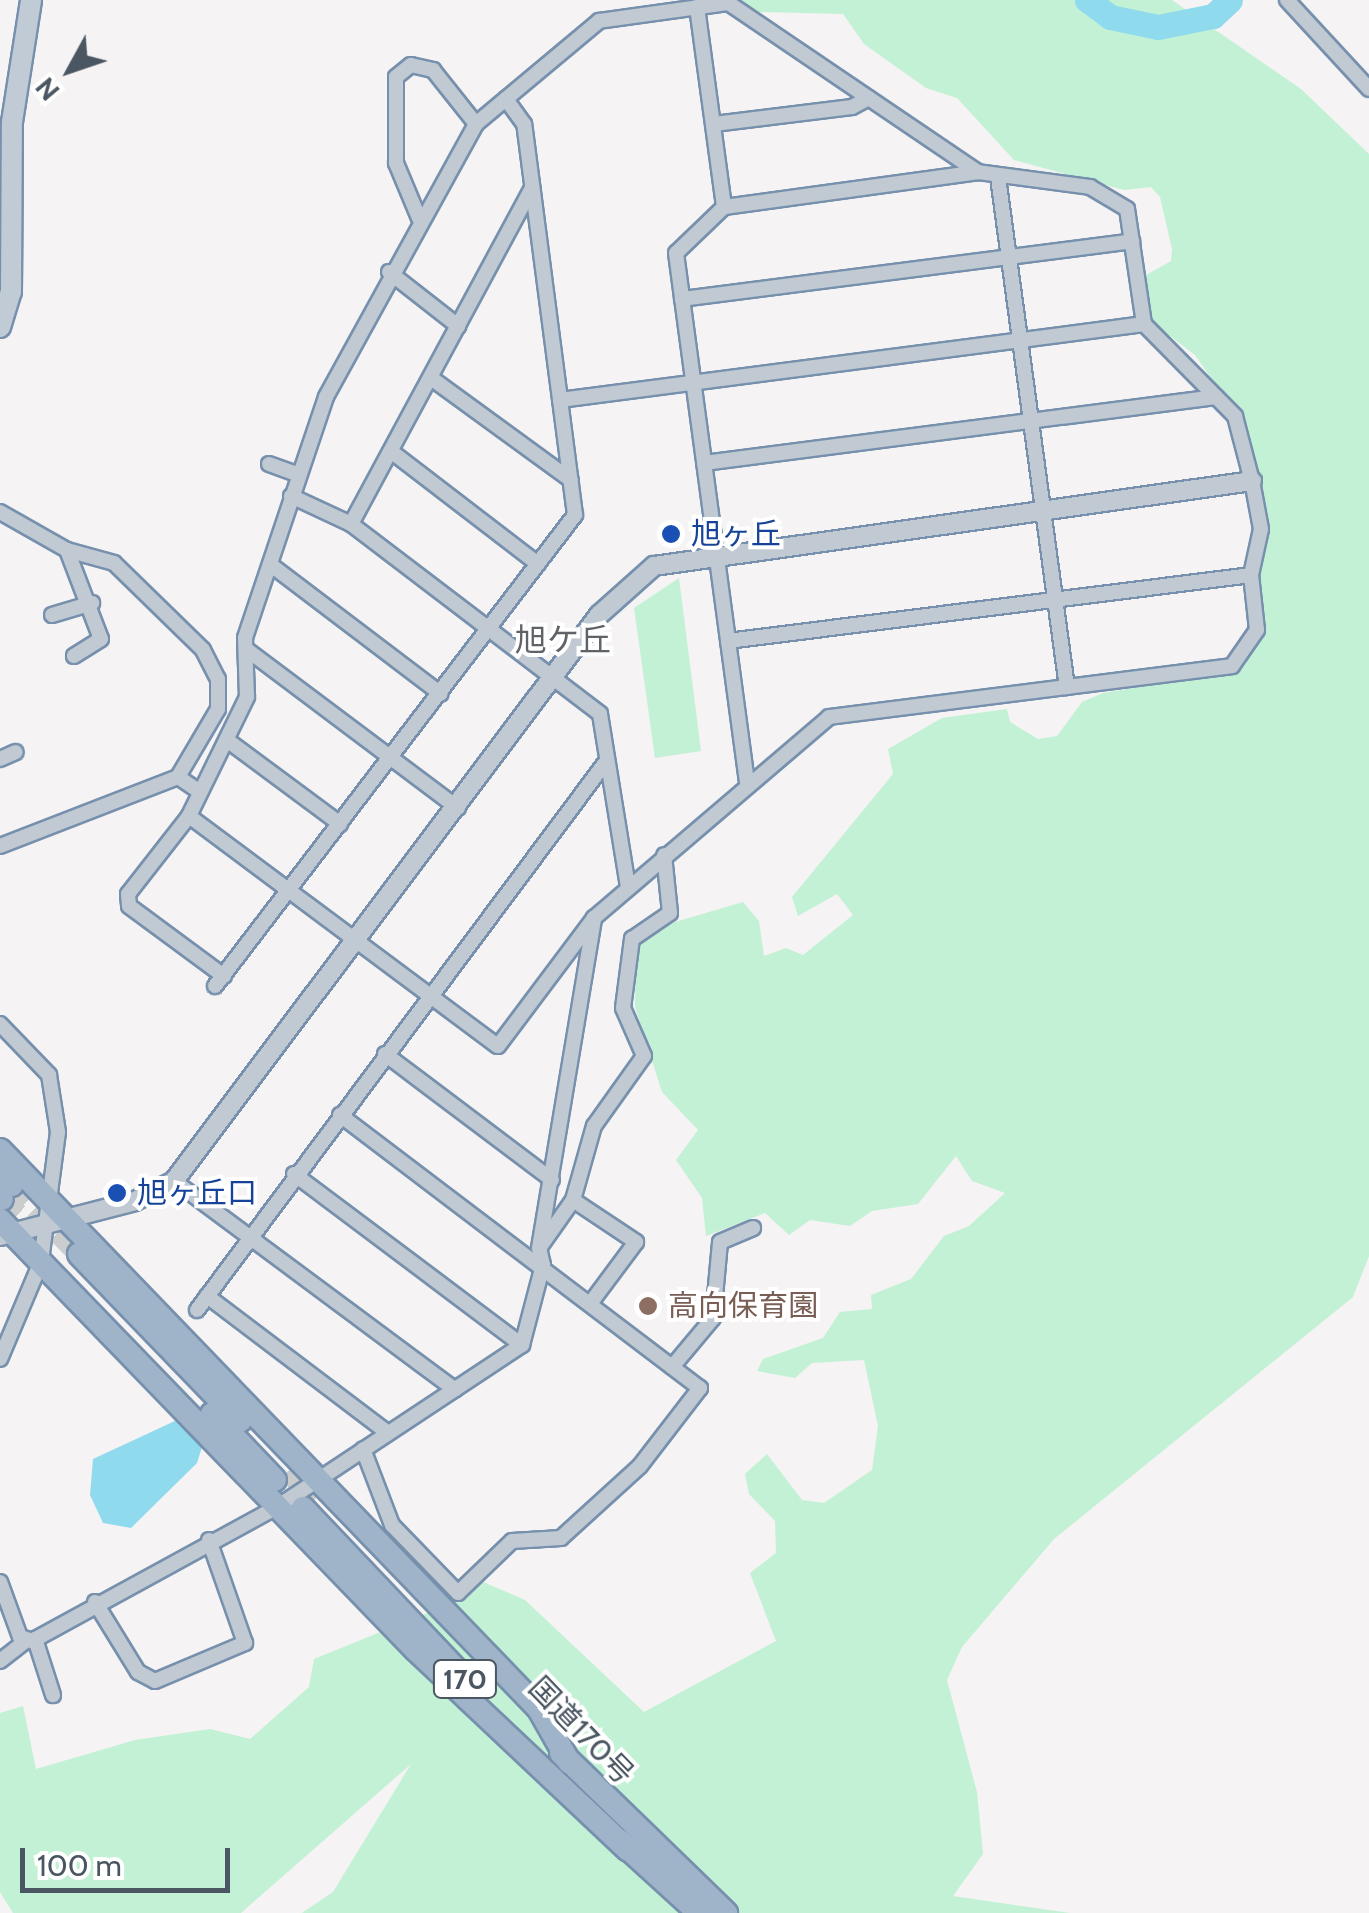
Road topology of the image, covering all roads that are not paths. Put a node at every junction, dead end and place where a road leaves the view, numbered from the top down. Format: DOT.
graph roads {
  1 [pos="30,0"];
  2 [pos="715,0"];
  3 [pos="1286,0"];
  4 [pos="697,7"];
  5 [pos="1369,89"];
  6 [pos="869,98"];
  7 [pos="506,99"];
  8 [pos="476,124"];
  9 [pos="714,124"];
  10 [pos="978,172"];
  11 [pos="998,178"];
  12 [pos="532,187"];
  13 [pos="724,206"];
  14 [pos="419,218"];
  15 [pos="1132,241"];
  16 [pos="1010,257"];
  17 [pos="389,272"];
  18 [pos="682,299"];
  19 [pos="1144,324"];
  20 [pos="458,326"];
  21 [pos="0,327"];
  22 [pos="1020,341"];
  23 [pos="431,378"];
  24 [pos="694,384"];
  25 [pos="1216,397"];
  26 [pos="560,400"];
  27 [pos="1030,422"];
  28 [pos="392,452"];
  29 [pos="704,463"];
  30 [pos="269,464"];
  31 [pos="298,474"];
  32 [pos="571,480"];
  33 [pos="1252,481"];
  34 [pos="291,496"];
  35 [pos="0,512"];
  36 [pos="1042,512"];
  37 [pos="350,524"];
  38 [pos="67,550"];
  39 [pos="716,552"];
  40 [pos="538,564"];
  41 [pos="271,565"];
  42 [pos="1251,575"];
  43 [pos="1054,598"];
  44 [pos="92,603"];
  45 [pos="52,615"];
  46 [pos="488,630"];
  47 [pos="728,641"];
  48 [pos="246,650"];
  49 [pos="74,656"];
  50 [pos="554,678"];
  51 [pos="1067,686"];
  52 [pos="440,694"];
  53 [pos="226,740"];
  54 [pos="16,752"];
  55 [pos="391,758"];
  56 [pos="0,759"];
  57 [pos="605,763"];
  58 [pos="178,777"];
  59 [pos="747,782"];
  60 [pos="199,791"];
  61 [pos="458,808"];
  62 [pos="189,816"];
  63 [pos="340,824"];
  64 [pos="0,846"];
  65 [pos="664,855"];
  66 [pos="628,886"];
  67 [pos="292,890"];
  68 [pos="594,918"];
  69 [pos="356,942"];
  70 [pos="428,995"];
  71 [pos="0,1024"];
  72 [pos="385,1054"];
  73 [pos="340,1115"];
  74 [pos="0,1150"];
  75 [pos="294,1174"];
  76 [pos="552,1180"];
  77 [pos="174,1181"];
  78 [pos="44,1194"];
  79 [pos="573,1200"];
  80 [pos="4,1207"];
  81 [pos="54,1222"];
  82 [pos="753,1228"];
  83 [pos="250,1236"];
  84 [pos="539,1248"];
  85 [pos="73,1259"];
  86 [pos="42,1262"];
  87 [pos="543,1265"];
  88 [pos="207,1296"];
  89 [pos="592,1301"];
  90 [pos="197,1310"];
  91 [pos="522,1345"];
  92 [pos="0,1360"];
  93 [pos="672,1367"];
  94 [pos="455,1390"];
  95 [pos="387,1432"];
  96 [pos="363,1450"];
  97 [pos="281,1475"];
  98 [pos="311,1496"];
  99 [pos="277,1507"];
  100 [pos="210,1540"];
  101 [pos="0,1582"];
  102 [pos="95,1602"];
  103 [pos="31,1640"];
  104 [pos="0,1661"];
  105 [pos="53,1694"];
  106 [pos="628,1850"];
  107 [pos="699,1913"];
  108 [pos="726,1913"];
  1 -- 21 [label="main road"];
  2 -- 4 [label="street"];
  2 -- 6 [label="street"];
  3 -- 5 [label="street"];
  4 -- 7 [label="street"];
  4 -- 9 [label="street"];
  6 -- 9 [label="street"];
  6 -- 10 [label="street"];
  7 -- 8 [label="street"];
  7 -- 12 [label="street"];
  8 -- 14 [label="street"];
  8 -- 14 [label="street"];
  9 -- 13 [label="street"];
  10 -- 11 [label="street"];
  10 -- 13 [label="street"];
  11 -- 15 [label="street"];
  11 -- 16 [label="street"];
  12 -- 20 [label="street"];
  12 -- 26 [label="street"];
  13 -- 18 [label="street"];
  14 -- 17 [label="street"];
  15 -- 16 [label="street"];
  15 -- 19 [label="street"];
  16 -- 18 [label="street"];
  16 -- 22 [label="street"];
  17 -- 20 [label="street"];
  17 -- 31 [label="street"];
  18 -- 24 [label="street"];
  19 -- 22 [label="street"];
  19 -- 25 [label="street"];
  20 -- 23 [label="street"];
  22 -- 24 [label="street"];
  22 -- 27 [label="street"];
  23 -- 28 [label="street"];
  23 -- 32 [label="street"];
  24 -- 26 [label="street"];
  24 -- 29 [label="street"];
  25 -- 27 [label="street"];
  25 -- 33 [label="street"];
  26 -- 32 [label="street"];
  27 -- 29 [label="street"];
  27 -- 36 [label="street"];
  28 -- 37 [label="street"];
  28 -- 40 [label="street"];
  29 -- 39 [label="street"];
  30 -- 31 [label="street"];
  31 -- 34 [label="street"];
  32 -- 40 [label="street"];
  33 -- 36 [label="street"];
  33 -- 42 [label="street"];
  34 -- 37 [label="street"];
  34 -- 41 [label="street"];
  35 -- 38 [label="street"];
  36 -- 39 [label="street"];
  36 -- 43 [label="street"];
  37 -- 46 [label="street"];
  38 -- 44 [label="street"];
  38 -- 58 [label="street"];
  39 -- 47 [label="street"];
  39 -- 50 [label="street"];
  40 -- 46 [label="street"];
  41 -- 48 [label="street"];
  41 -- 52 [label="street"];
  42 -- 43 [label="street"];
  42 -- 51 [label="street"];
  43 -- 47 [label="street"];
  43 -- 51 [label="street"];
  44 -- 45 [label="street"];
  44 -- 49 [label="street"];
  46 -- 50 [label="street"];
  46 -- 52 [label="street"];
  47 -- 59 [label="street"];
  48 -- 53 [label="street"];
  48 -- 55 [label="street"];
  50 -- 57 [label="street"];
  50 -- 61 [label="street"];
  51 -- 59 [label="street"];
  52 -- 55 [label="street"];
  53 -- 60 [label="street"];
  53 -- 63 [label="street"];
  54 -- 56 [label="street"];
  55 -- 61 [label="street"];
  55 -- 63 [label="street"];
  57 -- 66 [label="street"];
  57 -- 70 [label="street"];
  58 -- 60 [label="street"];
  58 -- 64 [label="street"];
  59 -- 65 [label="street"];
  60 -- 62 [label="street"];
  61 -- 69 [label="street"];
  62 -- 67 [label="street"];
  62 -- 67 [label="street"];
  63 -- 67 [label="street"];
  65 -- 66 [label="street"];
  65 -- 79 [label="street"];
  66 -- 68 [label="street"];
  67 -- 69 [label="street"];
  68 -- 70 [label="street"];
  68 -- 76 [label="street"];
  69 -- 70 [label="street"];
  69 -- 77 [label="street"];
  70 -- 72 [label="street"];
  71 -- 78 [label="street"];
  72 -- 73 [label="street"];
  72 -- 76 [label="street"];
  73 -- 75 [label="street"];
  73 -- 87 [label="street"];
  74 -- 78 [label="highway"];
  75 -- 83 [label="street"];
  75 -- 91 [label="street"];
  76 -- 84 [label="street"];
  77 -- 81 [label="street"];
  77 -- 83 [label="street"];
  78 -- 81 [label="highway"];
  79 -- 84 [label="street"];
  79 -- 89 [label="street"];
  80 -- 81 [label="street"];
  80 -- 86 [label="highway"];
  81 -- 86 [label="street"];
  81 -- 98 [label="highway"];
  82 -- 93 [label="street"];
  83 -- 88 [label="street"];
  83 -- 94 [label="street"];
  84 -- 87 [label="street"];
  85 -- 97 [label="highway"];
  86 -- 92 [label="street"];
  86 -- 99 [label="highway"];
  87 -- 89 [label="street"];
  87 -- 91 [label="street"];
  88 -- 90 [label="street"];
  88 -- 95 [label="street"];
  89 -- 93 [label="street"];
  91 -- 94 [label="street"];
  93 -- 96 [label="street"];
  94 -- 95 [label="street"];
  95 -- 96 [label="street"];
  96 -- 98 [label="street"];
  98 -- 99 [label="street"];
  98 -- 106 [label="highway, 国道170号 / 170"];
  98 -- 108 [label="highway, 国道170号"];
  99 -- 100 [label="street"];
  99 -- 106 [label="highway"];
  100 -- 102 [label="street"];
  100 -- 102 [label="street"];
  101 -- 103 [label="street"];
  102 -- 103 [label="street"];
  103 -- 104 [label="street"];
  103 -- 105 [label="street"];
  106 -- 107 [label="highway, 国道170号 / 170"];
}
